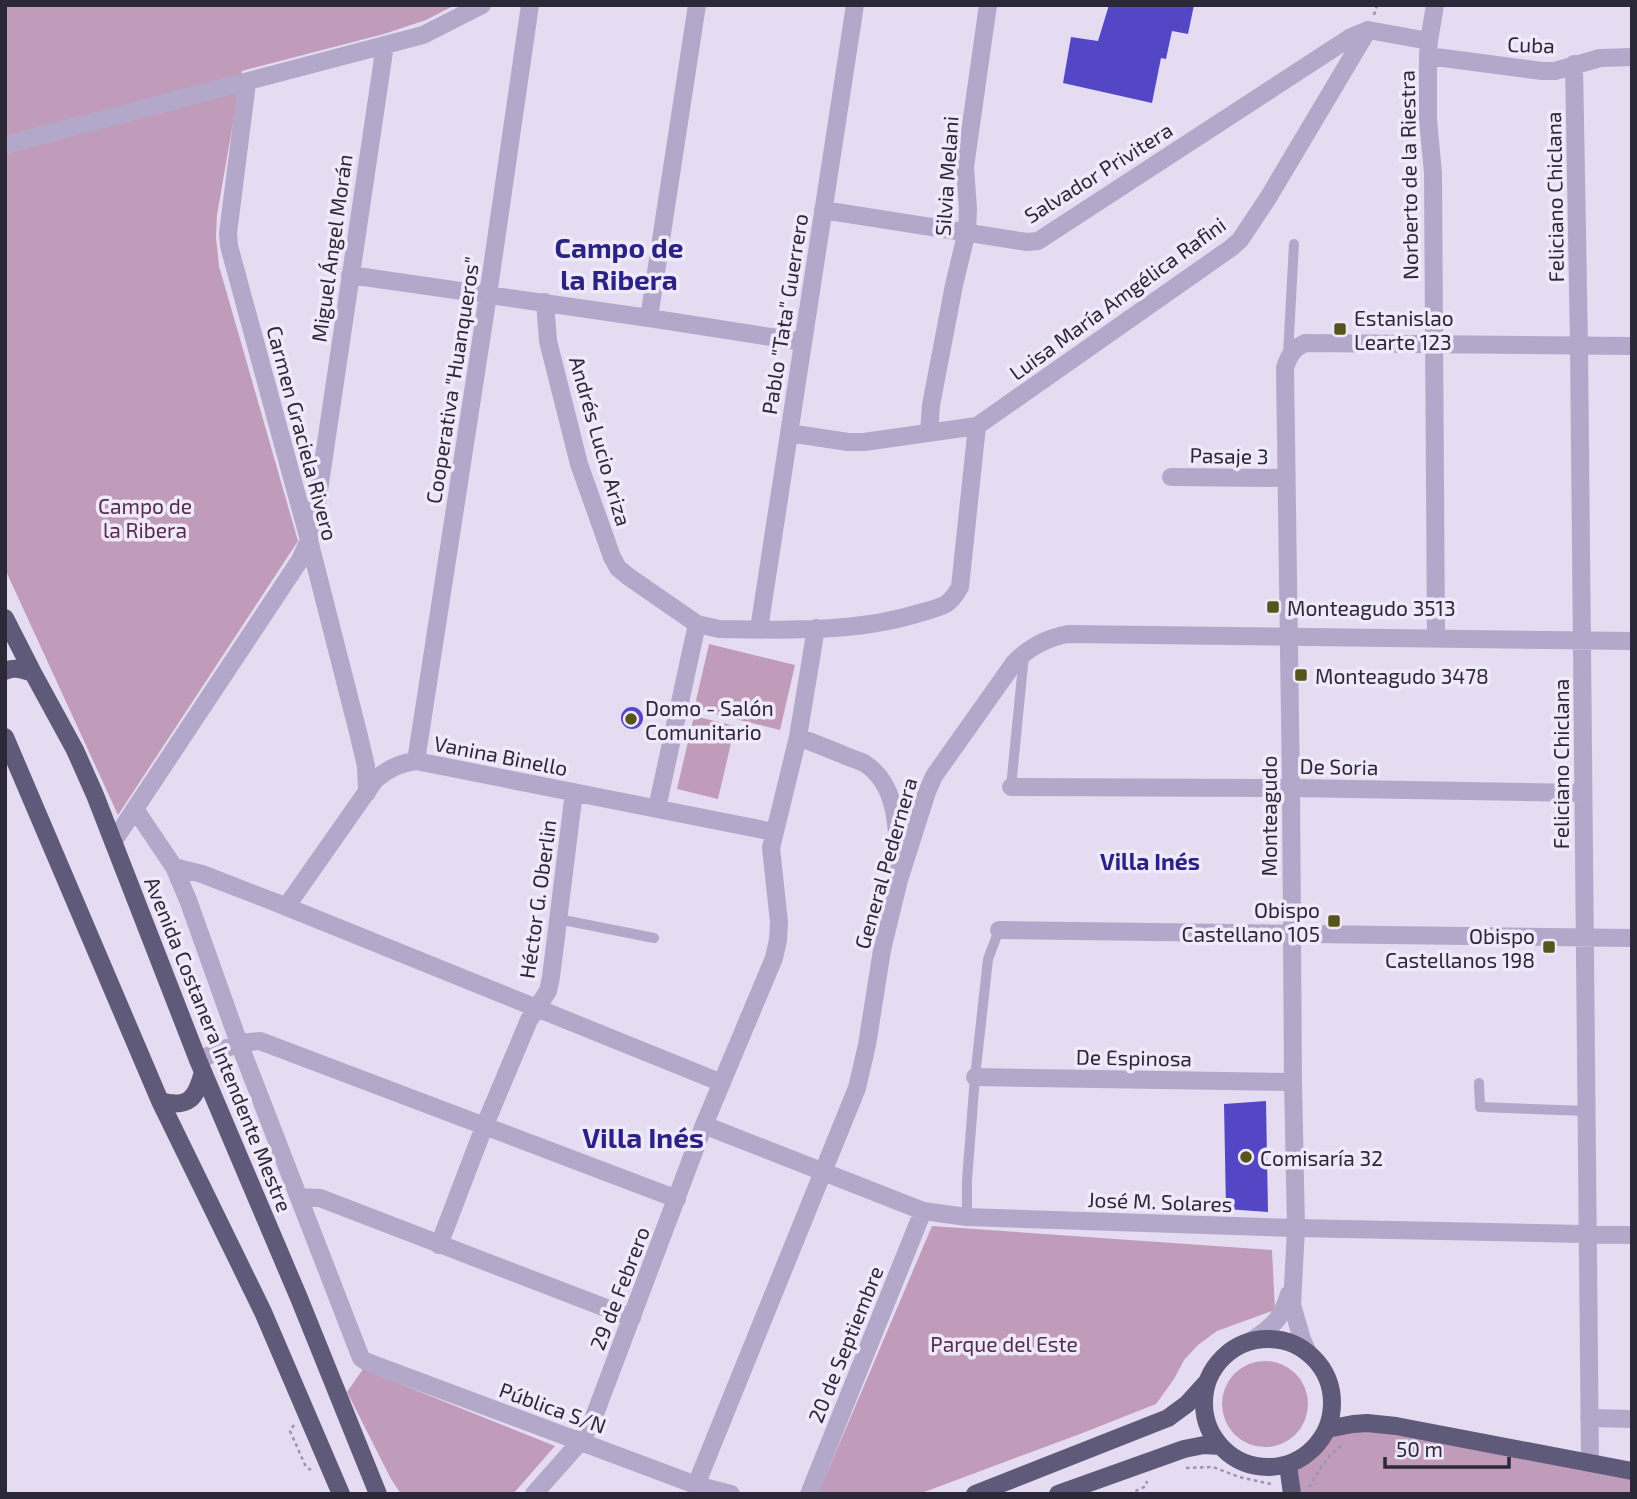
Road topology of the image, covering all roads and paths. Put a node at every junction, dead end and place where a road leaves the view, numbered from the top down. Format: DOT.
graph roads {
  1 [pos="482,5"];
  2 [pos="530,5"];
  3 [pos="697,5"];
  4 [pos="855,5"];
  5 [pos="988,5"];
  6 [pos="1435,5"];
  7 [pos="1368,30"];
  8 [pos="385,45"];
  9 [pos="1428,48"];
  10 [pos="1632,57"];
  11 [pos="1574,64"];
  12 [pos="247,83"];
  13 [pos="5,145"];
  14 [pos="823,210"];
  15 [pos="967,231"];
  16 [pos="1294,244"];
  17 [pos="350,275"];
  18 [pos="488,295"];
  19 [pos="545,302"];
  20 [pos="649,317"];
  21 [pos="803,342"];
  22 [pos="1434,344"];
  23 [pos="1579,345"];
  24 [pos="1632,346"];
  25 [pos="1291,354"];
  26 [pos="977,426"];
  27 [pos="789,433"];
  28 [pos="929,433"];
  29 [pos="323,460"];
  30 [pos="290,469"];
  31 [pos="1171,477"];
  32 [pos="1286,478"];
  33 [pos="309,540"];
  34 [pos="5,618"];
  35 [pos="697,625"];
  36 [pos="816,628"];
  37 [pos="760,629"];
  38 [pos="1288,637"];
  39 [pos="1436,639"];
  40 [pos="1582,640"];
  41 [pos="1632,641"];
  42 [pos="1025,652"];
  43 [pos="5,671"];
  44 [pos="33,673"];
  45 [pos="5,737"];
  46 [pos="798,737"];
  47 [pos="361,744"];
  48 [pos="409,762"];
  49 [pos="1010,787"];
  50 [pos="1291,788"];
  51 [pos="574,792"];
  52 [pos="367,793"];
  53 [pos="1583,793"];
  54 [pos="657,808"];
  55 [pos="135,810"];
  56 [pos="774,832"];
  57 [pos="113,842"];
  58 [pos="174,867"];
  59 [pos="209,877"];
  60 [pos="899,880"];
  61 [pos="188,900"];
  62 [pos="286,907"];
  63 [pos="558,919"];
  64 [pos="999,930"];
  65 [pos="1291,935"];
  66 [pos="654,938"];
  67 [pos="1585,938"];
  68 [pos="1632,938"];
  69 [pos="537,1009"];
  70 [pos="239,1043"];
  71 [pos="201,1066"];
  72 [pos="975,1077"];
  73 [pos="1293,1082"];
  74 [pos="722,1083"];
  75 [pos="1479,1083"];
  76 [pos="160,1101"];
  77 [pos="1586,1111"];
  78 [pos="704,1125"];
  79 [pos="484,1127"];
  80 [pos="824,1172"];
  81 [pos="299,1197"];
  82 [pos="677,1199"];
  83 [pos="923,1211"];
  84 [pos="967,1217"];
  85 [pos="1296,1228"];
  86 [pos="1588,1234"];
  87 [pos="1632,1235"];
  88 [pos="439,1245"];
  89 [pos="1292,1284"];
  90 [pos="632,1318"];
  91 [pos="1251,1341"];
  92 [pos="1308,1353"];
  93 [pos="1208,1381"];
  94 [pos="1589,1418"];
  95 [pos="1632,1419"];
  96 [pos="1327,1429"];
  97 [pos="580,1442"];
  98 [pos="1349,1442"];
  99 [pos="1220,1446"];
  100 [pos="1590,1463"];
  101 [pos="1288,1465"];
  102 [pos="1184,1468"];
  103 [pos="1632,1471"];
  104 [pos="1148,1479"];
  105 [pos="696,1485"];
  106 [pos="1292,1492"];
  107 [pos="341,1494"];
  108 [pos="377,1494"];
  109 [pos="534,1494"];
  110 [pos="731,1494"];
  111 [pos="809,1494"];
  112 [pos="975,1494"];
  113 [pos="1058,1494"];
  114 [pos="1129,1494"];
  1 -- 8 [label="street"];
  2 -- 18 [label="street, Cooperativa \"Huanqueros\""];
  3 -- 20 [label="street"];
  4 -- 14 [label="street, Pablo \"Tata\" Guerrero"];
  5 -- 15 [label="street, Silvia Melani"];
  6 -- 9 [label="street, Norberto de la Riestra"];
  7 -- 9 [label="street, Cuba"];
  7 -- 15 [label="street, Salvador Privitera"];
  7 -- 26 [label="street, Luisa María Amgélica Rafini"];
  8 -- 12 [label="street"];
  8 -- 17 [label="street, Miguel Ángel Morán"];
  9 -- 11 [label="street, Cuba"];
  9 -- 22 [label="street, Norberto de la Riestra"];
  10 -- 11 [label="street, Cuba"];
  11 -- 23 [label="street, Feliciano Chiclana"];
  12 -- 13 [label="street"];
  12 -- 30 [label="street, Carmen Graciela Rivero"];
  14 -- 15 [label="street, Salvador Privitera"];
  14 -- 21 [label="street, Pablo \"Tata\" Guerrero"];
  15 -- 28 [label="street, Silvia Melani"];
  16 -- 25 [label="lane"];
  17 -- 18 [label="street"];
  17 -- 29 [label="street, Miguel Ángel Morán"];
  18 -- 19 [label="street"];
  18 -- 48 [label="street, Cooperativa \"Huanqueros\""];
  19 -- 20 [label="street"];
  19 -- 35 [label="street, Andrés Lucio Ariza"];
  20 -- 21 [label="street"];
  21 -- 27 [label="street, Pablo \"Tata\" Guerrero"];
  22 -- 23 [label="street"];
  22 -- 25 [label="street"];
  22 -- 39 [label="street, Norberto de la Riestra"];
  23 -- 24 [label="street"];
  23 -- 40 [label="street, Feliciano Chiclana"];
  25 -- 32 [label="street, Monteagudo"];
  26 -- 28 [label="street, Luisa María Amgélica Rafini"];
  26 -- 36 [label="street, Andrés Lucio Ariza"];
  27 -- 28 [label="street, Luisa María Amgélica Rafini"];
  27 -- 37 [label="street, Pablo \"Tata\" Guerrero"];
  29 -- 30 [label="street"];
  29 -- 33 [label="street, Miguel Ángel Morán"];
  30 -- 33 [label="street, Carmen Graciela Rivero"];
  31 -- 32 [label="street, Pasaje 3"];
  32 -- 38 [label="street, Monteagudo"];
  33 -- 47 [label="street, Carmen Graciela Rivero"];
  33 -- 55 [label="street"];
  34 -- 44 [label="main road, Avenida Costanera Intendente Mestre"];
  35 -- 37 [label="street, Andrés Lucio Ariza"];
  35 -- 54 [label="street"];
  36 -- 37 [label="street, Andrés Lucio Ariza"];
  36 -- 46 [label="street"];
  38 -- 39 [label="street, General Pedernera"];
  38 -- 42 [label="street, General Pedernera"];
  38 -- 50 [label="street, Monteagudo"];
  39 -- 40 [label="street, General Pedernera"];
  40 -- 41 [label="street, General Pedernera"];
  40 -- 53 [label="street, Feliciano Chiclana"];
  42 -- 49 [label="lane"];
  42 -- 60 [label="street, General Pedernera"];
  43 -- 44 [label="main road"];
  44 -- 57 [label="main road, Avenida Costanera Intendente Mestre"];
  45 -- 76 [label="main road"];
  46 -- 56 [label="street"];
  46 -- 60 [label="street"];
  47 -- 48 [label="street"];
  47 -- 52 [label="street, Carmen Graciela Rivero"];
  48 -- 51 [label="street, Vanina Binello"];
  48 -- 52 [label="street, Vanina Binello"];
  49 -- 50 [label="street, De Soria"];
  50 -- 53 [label="street, De Soria"];
  50 -- 65 [label="street, Monteagudo"];
  51 -- 54 [label="street, Vanina Binello"];
  51 -- 63 [label="street, Héctor G. Oberlin"];
  52 -- 62 [label="street, Vanina Binello"];
  53 -- 67 [label="street, Feliciano Chiclana"];
  54 -- 56 [label="street, Vanina Binello"];
  55 -- 57 [label="street"];
  55 -- 58 [label="street"];
  56 -- 74 [label="street"];
  57 -- 71 [label="main road, Avenida Costanera Intendente Mestre"];
  58 -- 59 [label="street"];
  58 -- 61 [label="street"];
  59 -- 61 [label="street"];
  59 -- 62 [label="street"];
  60 -- 80 [label="street, General Pedernera"];
  61 -- 70 [label="street"];
  62 -- 69 [label="street"];
  63 -- 66 [label="lane"];
  63 -- 69 [label="street, Héctor G. Oberlin"];
  64 -- 65 [label="street"];
  64 -- 72 [label="lane"];
  65 -- 67 [label="street"];
  65 -- 73 [label="street, Monteagudo"];
  67 -- 68 [label="street"];
  67 -- 77 [label="street, Feliciano Chiclana"];
  69 -- 74 [label="street"];
  69 -- 79 [label="street, Héctor G. Oberlin"];
  70 -- 71 [label="street"];
  70 -- 79 [label="street"];
  70 -- 81 [label="street"];
  71 -- 76 [label="main road"];
  71 -- 108 [label="main road, Avenida Costanera Intendente Mestre"];
  72 -- 73 [label="street, De Espinosa"];
  72 -- 84 [label="lane"];
  73 -- 85 [label="street, Monteagudo"];
  74 -- 78 [label="street, 29 de Febrero"];
  75 -- 77 [label="lane"];
  76 -- 107 [label="main road"];
  77 -- 86 [label="street, Feliciano Chiclana"];
  78 -- 80 [label="street, José M. Solares"];
  78 -- 82 [label="street, 29 de Febrero"];
  79 -- 82 [label="street"];
  79 -- 88 [label="street, Héctor G. Oberlin"];
  80 -- 83 [label="street, José M. Solares"];
  80 -- 105 [label="street, General Pedernera"];
  81 -- 88 [label="street"];
  81 -- 97 [label="street, Pública S/N"];
  82 -- 90 [label="street, 29 de Febrero"];
  83 -- 84 [label="street, José M. Solares"];
  83 -- 111 [label="street, 20 de Septiembre"];
  84 -- 85 [label="street, José M. Solares"];
  85 -- 86 [label="street, José M. Solares"];
  85 -- 89 [label="street, Monteagudo"];
  86 -- 87 [label="street, José M. Solares"];
  86 -- 94 [label="street, Feliciano Chiclana"];
  88 -- 90 [label="street"];
  89 -- 91 [label="street, Monteagudo"];
  89 -- 92 [label="street, Monteagudo"];
  90 -- 97 [label="street, 29 de Febrero"];
  91 -- 92 [label="main road"];
  91 -- 93 [label="main road"];
  92 -- 96 [label="main road"];
  93 -- 99 [label="main road"];
  93 -- 112 [label="main road"];
  94 -- 95 [label="street"];
  94 -- 100 [label="street, Feliciano Chiclana"];
  96 -- 100 [label="main road"];
  96 -- 101 [label="main road"];
  97 -- 105 [label="street, Pública S/N"];
  97 -- 109 [label="street, 29 de Febrero"];
  98 -- 106 [label="path"];
  99 -- 101 [label="main road"];
  99 -- 113 [label="main road"];
  100 -- 103 [label="main road"];
  101 -- 106 [label="main road"];
  102 -- 106 [label="path"];
  104 -- 114 [label="path"];
  105 -- 110 [label="street, Pública S/N"];
}
